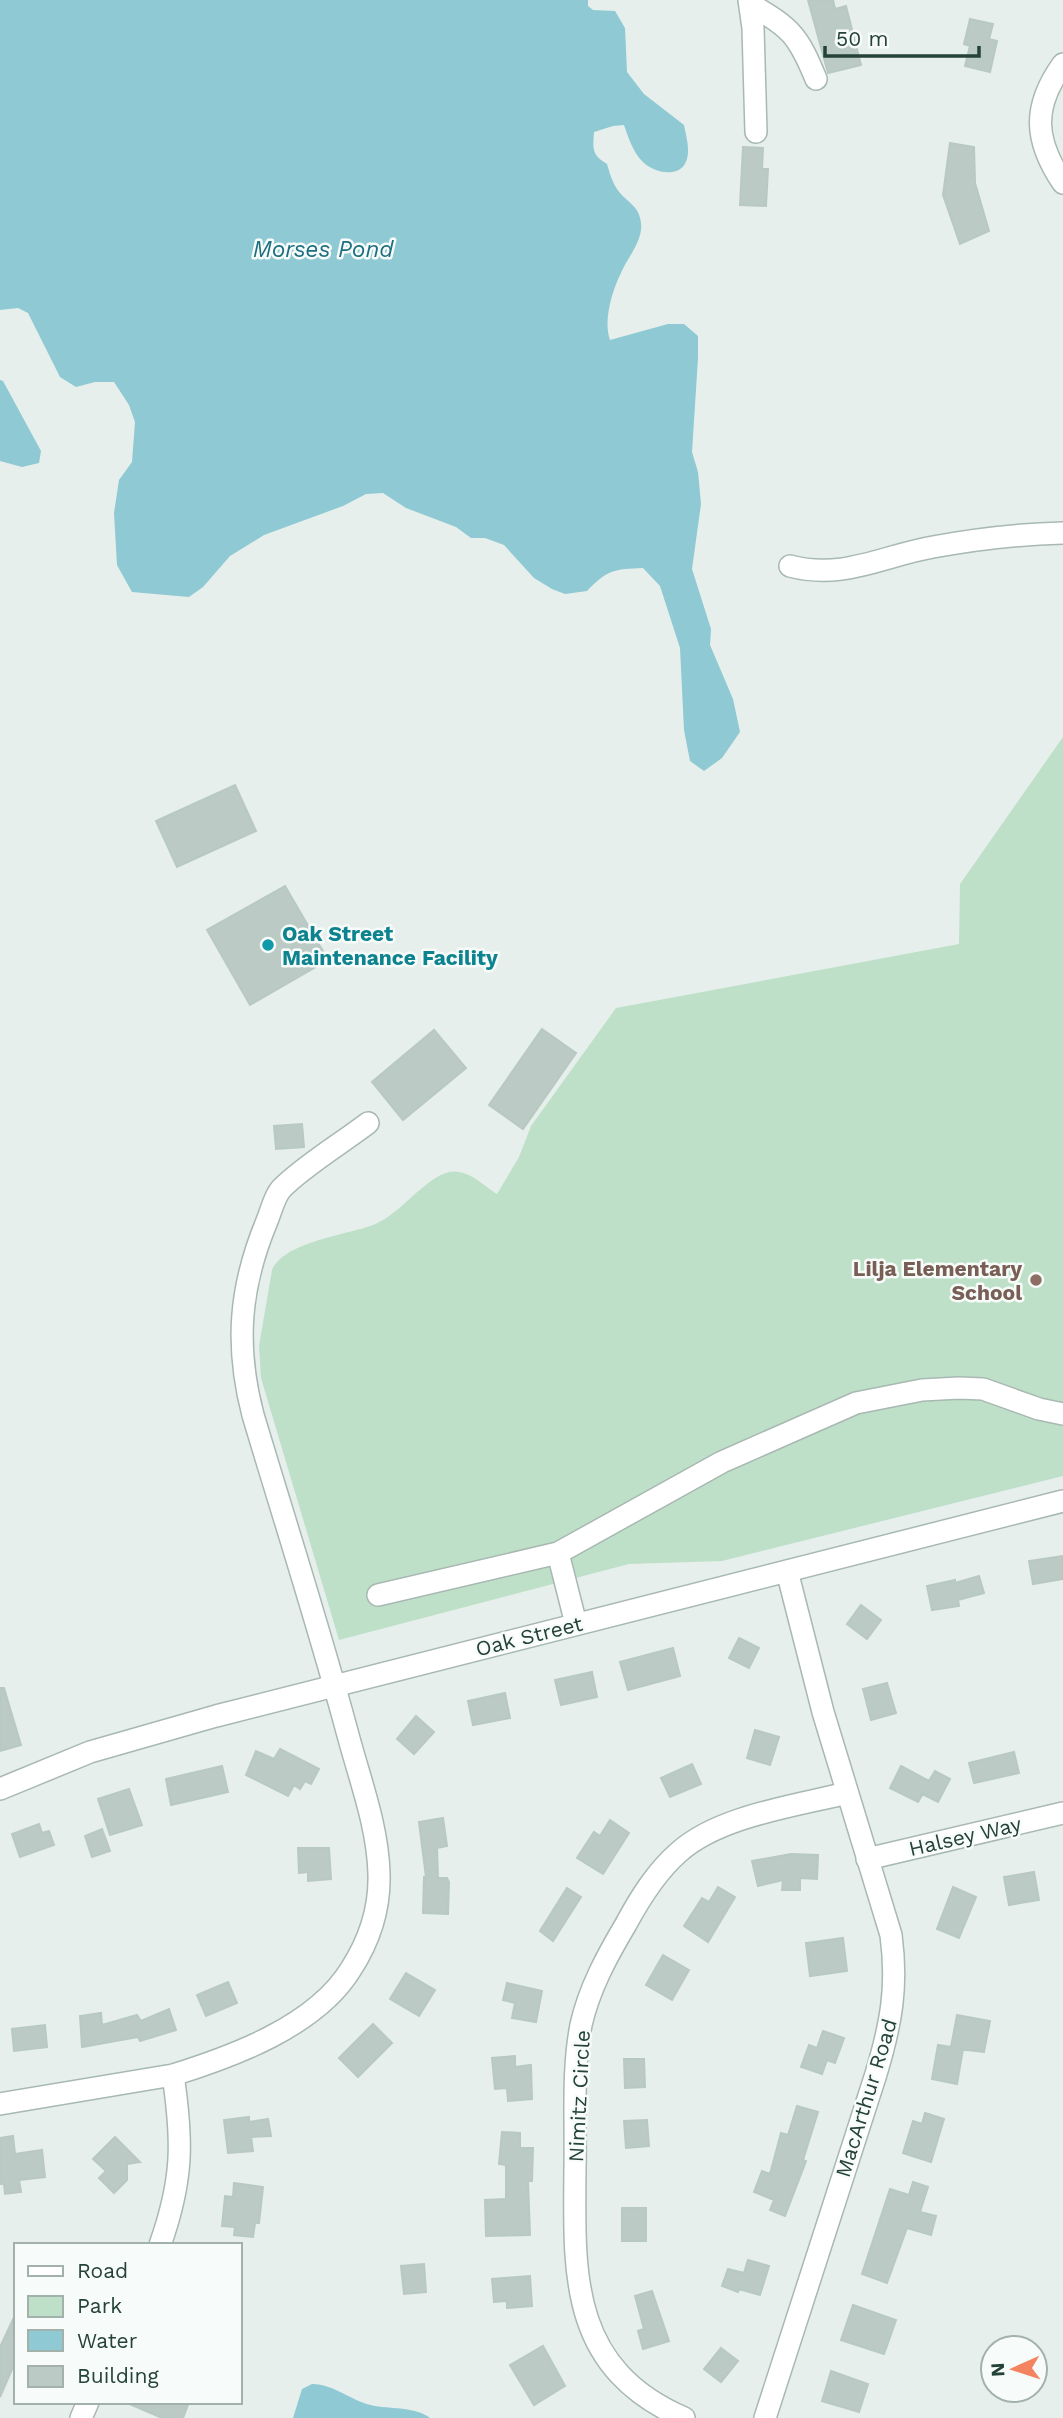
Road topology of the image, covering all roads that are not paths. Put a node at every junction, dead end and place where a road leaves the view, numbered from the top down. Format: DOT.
graph roads {
  1 [pos="750,2"];
  2 [pos="1063,64"];
  3 [pos="816,79"];
  4 [pos="757,132"];
  5 [pos="1063,183"];
  6 [pos="1063,533"];
  7 [pos="790,566"];
  8 [pos="368,1123"];
  9 [pos="1063,1414"];
  10 [pos="1063,1501"];
  11 [pos="558,1553"];
  12 [pos="787,1571"];
  13 [pos="378,1595"];
  14 [pos="576,1624"];
  15 [pos="335,1685"];
  16 [pos="0,1788"];
  17 [pos="847,1793"];
  18 [pos="1063,1813"];
  19 [pos="867,1859"];
  20 [pos="173,2075"];
  21 [pos="0,2104"];
  22 [pos="161,2243"];
  23 [pos="684,2418"];
  24 [pos="765,2418"];
  1 -- 3 [label="street"];
  1 -- 4 [label="street"];
  2 -- 5 [label="street"];
  6 -- 7 [label="street"];
  8 -- 15 [label="street"];
  9 -- 11 [label="street"];
  10 -- 12 [label="street, Oak Street"];
  11 -- 13 [label="street"];
  11 -- 14 [label="street"];
  12 -- 14 [label="street, Oak Street"];
  12 -- 17 [label="street, MacArthur Road"];
  14 -- 15 [label="street, Oak Street"];
  15 -- 16 [label="street, Oak Street"];
  15 -- 20 [label="street"];
  17 -- 19 [label="street, MacArthur Road"];
  17 -- 23 [label="street, Nimitz Circle"];
  18 -- 19 [label="street, Halsey Way"];
  19 -- 24 [label="street, MacArthur Road"];
  20 -- 21 [label="street"];
  20 -- 22 [label="street"];
}
